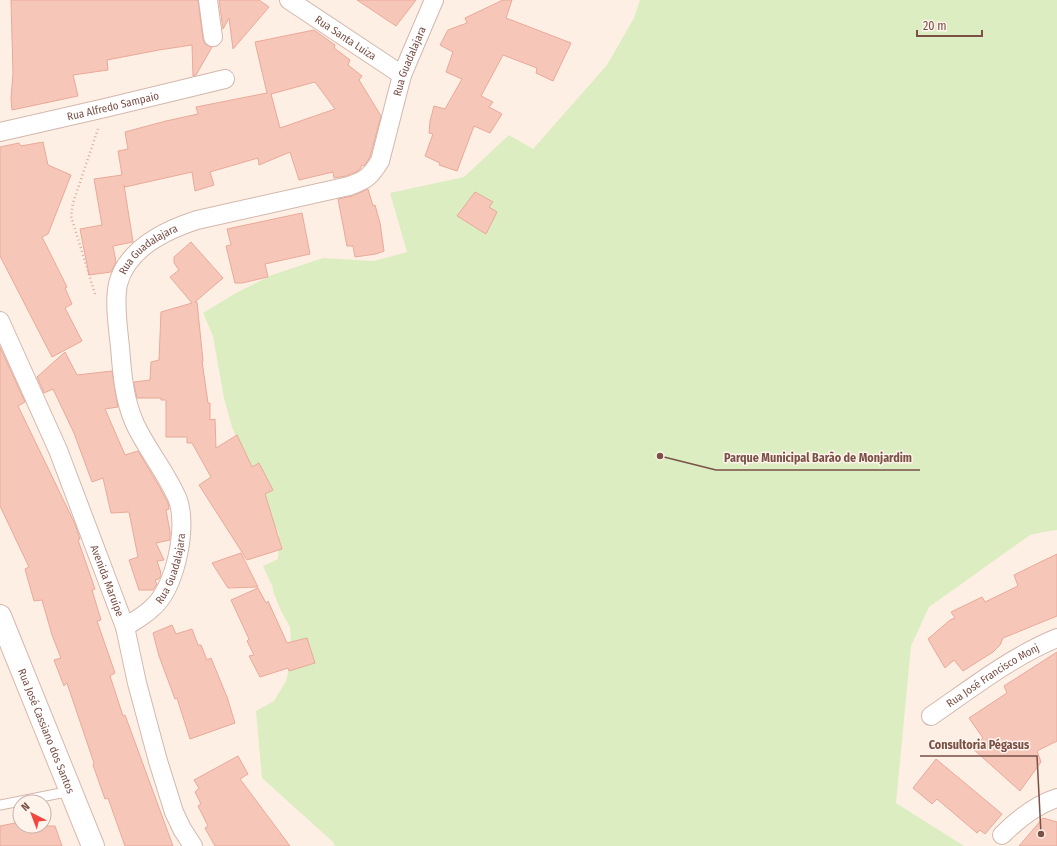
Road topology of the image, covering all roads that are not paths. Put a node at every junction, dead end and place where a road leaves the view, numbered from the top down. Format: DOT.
graph roads {
  1 [pos="208,0"];
  2 [pos="289,0"];
  3 [pos="434,0"];
  4 [pos="213,37"];
  5 [pos="402,75"];
  6 [pos="225,79"];
  7 [pos="0,132"];
  8 [pos="0,321"];
  9 [pos="0,616"];
  10 [pos="125,627"];
  11 [pos="1057,638"];
  12 [pos="931,716"];
  13 [pos="71,791"];
  14 [pos="1057,798"];
  15 [pos="0,805"];
  16 [pos="1002,835"];
  17 [pos="93,846"];
  18 [pos="193,846"];
  1 -- 4 [label="street"];
  2 -- 5 [label="street, Rua Santa Luiza"];
  3 -- 5 [label="street, Rua Guadalajara"];
  5 -- 10 [label="street, Rua Guadalajara"];
  6 -- 7 [label="street, Rua Alfredo Sampaio"];
  8 -- 10 [label="street, Avenida Maruípe"];
  9 -- 13 [label="main road, Rua José Cassiano dos Santos"];
  10 -- 18 [label="street, Avenida Maruípe"];
  11 -- 12 [label="street, Rua José Francisco Monj"];
  13 -- 15 [label="lane"];
  13 -- 17 [label="main road, Rua José Cassiano dos Santos"];
  14 -- 16 [label="street"];
}
